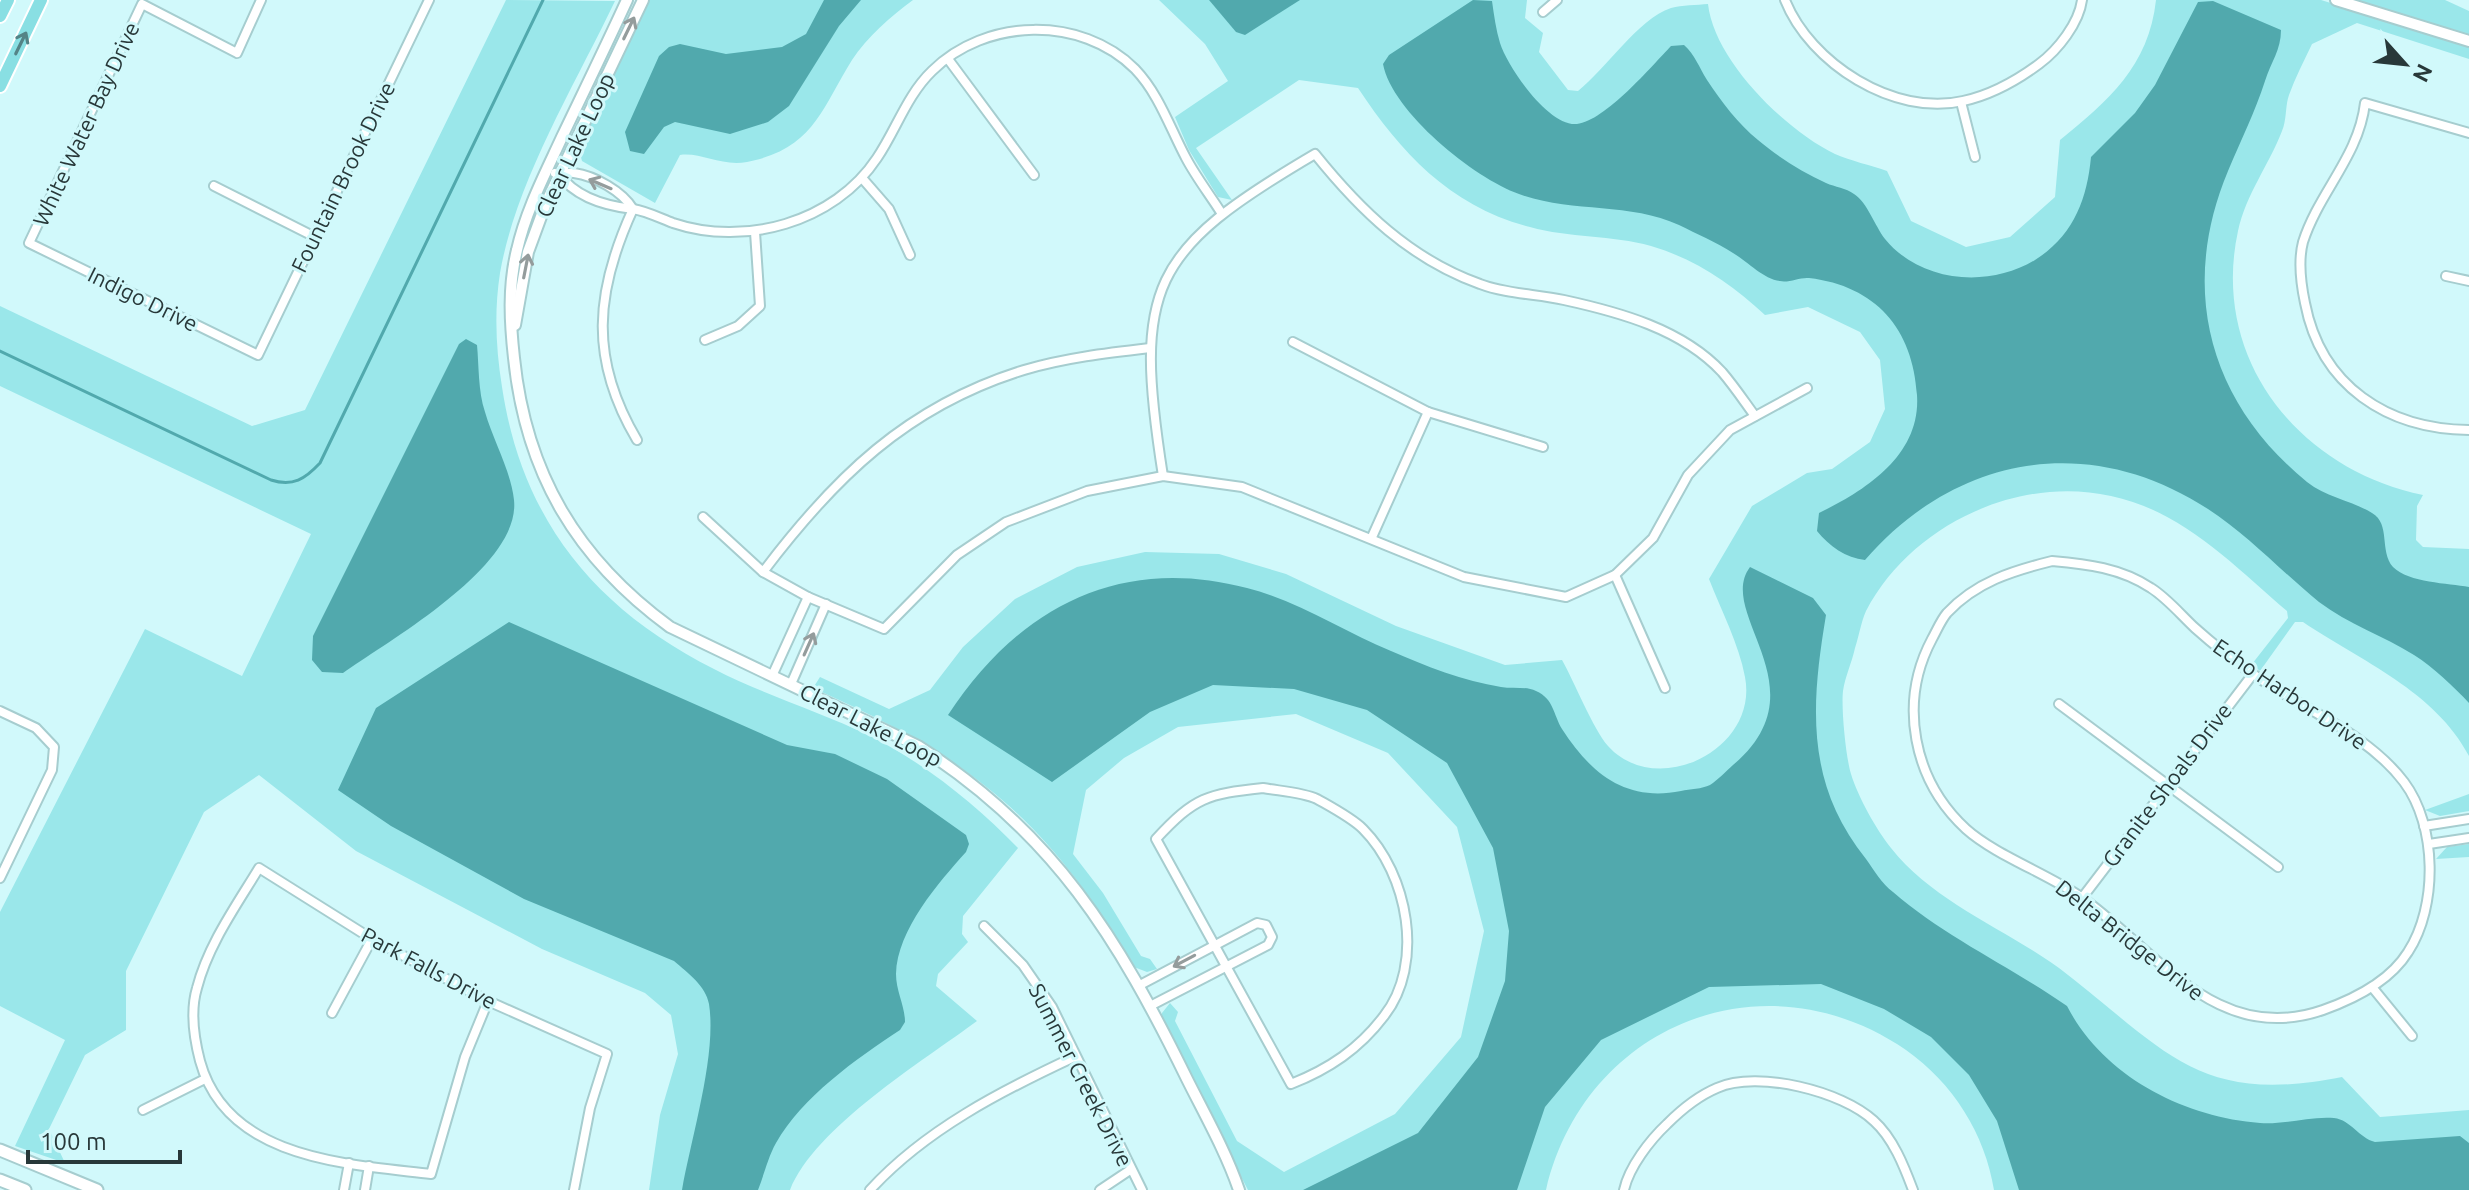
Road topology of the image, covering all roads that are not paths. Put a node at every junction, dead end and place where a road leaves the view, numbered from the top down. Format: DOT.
graph roads {
  1 [pos="8,0"];
  2 [pos="41,0"];
  3 [pos="261,0"];
  4 [pos="429,0"];
  5 [pos="627,0"];
  6 [pos="643,0"];
  7 [pos="1557,0"];
  8 [pos="1785,0"];
  9 [pos="2082,0"];
  10 [pos="2336,0"];
  11 [pos="1543,12"];
  12 [pos="0,16"];
  13 [pos="2469,41"];
  14 [pos="948,59"];
  15 [pos="0,86"];
  16 [pos="1961,102"];
  17 [pos="2469,133"];
  18 [pos="1975,157"];
  19 [pos="547,169"];
  20 [pos="559,174"];
  21 [pos="1034,175"];
  22 [pos="862,178"];
  23 [pos="214,186"];
  24 [pos="633,209"];
  25 [pos="1222,214"];
  26 [pos="755,232"];
  27 [pos="313,236"];
  28 [pos="29,243"];
  29 [pos="910,255"];
  30 [pos="2446,276"];
  31 [pos="2469,281"];
  32 [pos="705,340"];
  33 [pos="1293,342"];
  34 [pos="512,343"];
  35 [pos="1150,348"];
  36 [pos="258,355"];
  37 [pos="1807,388"];
  38 [pos="1428,412"];
  39 [pos="1755,416"];
  40 [pos="2469,430"];
  41 [pos="637,440"];
  42 [pos="1543,447"];
  43 [pos="1163,476"];
  44 [pos="703,517"];
  45 [pos="1372,537"];
  46 [pos="763,572"];
  47 [pos="1615,575"];
  48 [pos="808,597"];
  49 [pos="826,604"];
  50 [pos="1945,615"];
  51 [pos="2253,674"];
  52 [pos="772,676"];
  53 [pos="791,684"];
  54 [pos="1665,688"];
  55 [pos="2059,704"];
  56 [pos="0,711"];
  57 [pos="2165,786"];
  58 [pos="2469,819"];
  59 [pos="2424,826"];
  60 [pos="2469,838"];
  61 [pos="2429,844"];
  62 [pos="2278,867"];
  63 [pos="0,878"];
  64 [pos="2082,898"];
  65 [pos="984,926"];
  66 [pos="372,939"];
  67 [pos="1215,944"];
  68 [pos="1225,965"];
  69 [pos="2387,976"];
  70 [pos="1140,985"];
  71 [pos="2372,987"];
  72 [pos="488,1001"];
  73 [pos="1152,1005"];
  74 [pos="332,1013"];
  75 [pos="2412,1036"];
  76 [pos="1074,1057"];
  77 [pos="205,1079"];
  78 [pos="143,1110"];
  79 [pos="0,1150"];
  80 [pos="349,1163"];
  81 [pos="369,1166"];
  82 [pos="1130,1170"];
  83 [pos="0,1180"];
  84 [pos="25,1190"];
  85 [pos="97,1190"];
  86 [pos="344,1190"];
  87 [pos="365,1190"];
  88 [pos="574,1190"];
  89 [pos="870,1190"];
  90 [pos="1100,1190"];
  91 [pos="1142,1190"];
  92 [pos="1241,1190"];
  93 [pos="1624,1190"];
  94 [pos="1913,1190"];
  1 -- 12 [label="main road"];
  15 -- 2 [label="main road, one-way"];
  3 -- 28 [label="street, White Water Bay Drive"];
  4 -- 27 [label="street, Fountain Brook Drive"];
  5 -- 19 [label="street, Clear Lake Loop"];
  20 -- 6 [label="street, Clear Lake Loop, one-way"];
  7 -- 11 [label="street"];
  8 -- 16 [label="street"];
  9 -- 16 [label="street"];
  10 -- 13 [label="street"];
  14 -- 21 [label="street"];
  14 -- 22 [label="street"];
  14 -- 25 [label="street"];
  16 -- 18 [label="street"];
  17 -- 40 [label="street"];
  19 -- 20 [label="street"];
  19 -- 34 [label="street, Clear Lake Loop"];
  20 -- 24 [label="street"];
  24 -- 20 [label="street, one-way"];
  34 -- 20 [label="street, Clear Lake Loop, one-way"];
  22 -- 26 [label="street"];
  22 -- 29 [label="street"];
  23 -- 27 [label="street"];
  24 -- 26 [label="street"];
  24 -- 41 [label="street"];
  25 -- 35 [label="street"];
  25 -- 39 [label="street"];
  26 -- 32 [label="street"];
  27 -- 36 [label="street, Fountain Brook Drive"];
  28 -- 36 [label="street, Indigo Drive"];
  30 -- 31 [label="street"];
  33 -- 38 [label="street"];
  34 -- 52 [label="street, Clear Lake Loop"];
  35 -- 43 [label="street"];
  35 -- 46 [label="street"];
  37 -- 39 [label="street"];
  38 -- 42 [label="street"];
  38 -- 45 [label="street"];
  39 -- 47 [label="street"];
  43 -- 45 [label="street"];
  43 -- 49 [label="street"];
  44 -- 46 [label="street"];
  45 -- 47 [label="street"];
  46 -- 48 [label="street"];
  47 -- 54 [label="street"];
  48 -- 49 [label="street"];
  48 -- 52 [label="street"];
  53 -- 49 [label="street, one-way"];
  50 -- 51 [label="street, Echo Harbor Drive"];
  50 -- 64 [label="street, Delta Bridge Drive"];
  51 -- 57 [label="street, Granite Shoals Drive"];
  51 -- 59 [label="street, Echo Harbor Drive"];
  52 -- 53 [label="street, Clear Lake Loop"];
  53 -- 70 [label="street, Clear Lake Loop"];
  55 -- 57 [label="street"];
  56 -- 63 [label="street"];
  57 -- 62 [label="street"];
  57 -- 64 [label="street, Granite Shoals Drive"];
  58 -- 59 [label="street"];
  59 -- 61 [label="street, Echo Harbor Drive"];
  60 -- 61 [label="street"];
  61 -- 69 [label="street, Echo Harbor Drive"];
  64 -- 71 [label="street, Delta Bridge Drive"];
  65 -- 76 [label="street, Summer Creek Drive"];
  66 -- 72 [label="street, Park Falls Drive"];
  66 -- 74 [label="street"];
  66 -- 77 [label="street, Park Falls Drive"];
  67 -- 68 [label="street"];
  67 -- 68 [label="street"];
  67 -- 68 [label="street"];
  67 -- 70 [label="street, one-way"];
  68 -- 73 [label="street"];
  69 -- 71 [label="street, Delta Bridge Drive"];
  70 -- 73 [label="street, Clear Lake Loop"];
  71 -- 75 [label="street"];
  72 -- 81 [label="street"];
  72 -- 88 [label="street, Park Falls Drive"];
  73 -- 92 [label="street, Clear Lake Loop"];
  76 -- 82 [label="street, Summer Creek Drive"];
  76 -- 89 [label="street"];
  77 -- 78 [label="street"];
  77 -- 80 [label="street"];
  79 -- 85 [label="main road"];
  80 -- 81 [label="street"];
  80 -- 86 [label="street"];
  81 -- 87 [label="street"];
  82 -- 90 [label="street"];
  82 -- 91 [label="street, Summer Creek Drive"];
  83 -- 84 [label="main road"];
  93 -- 94 [label="street"];
}
